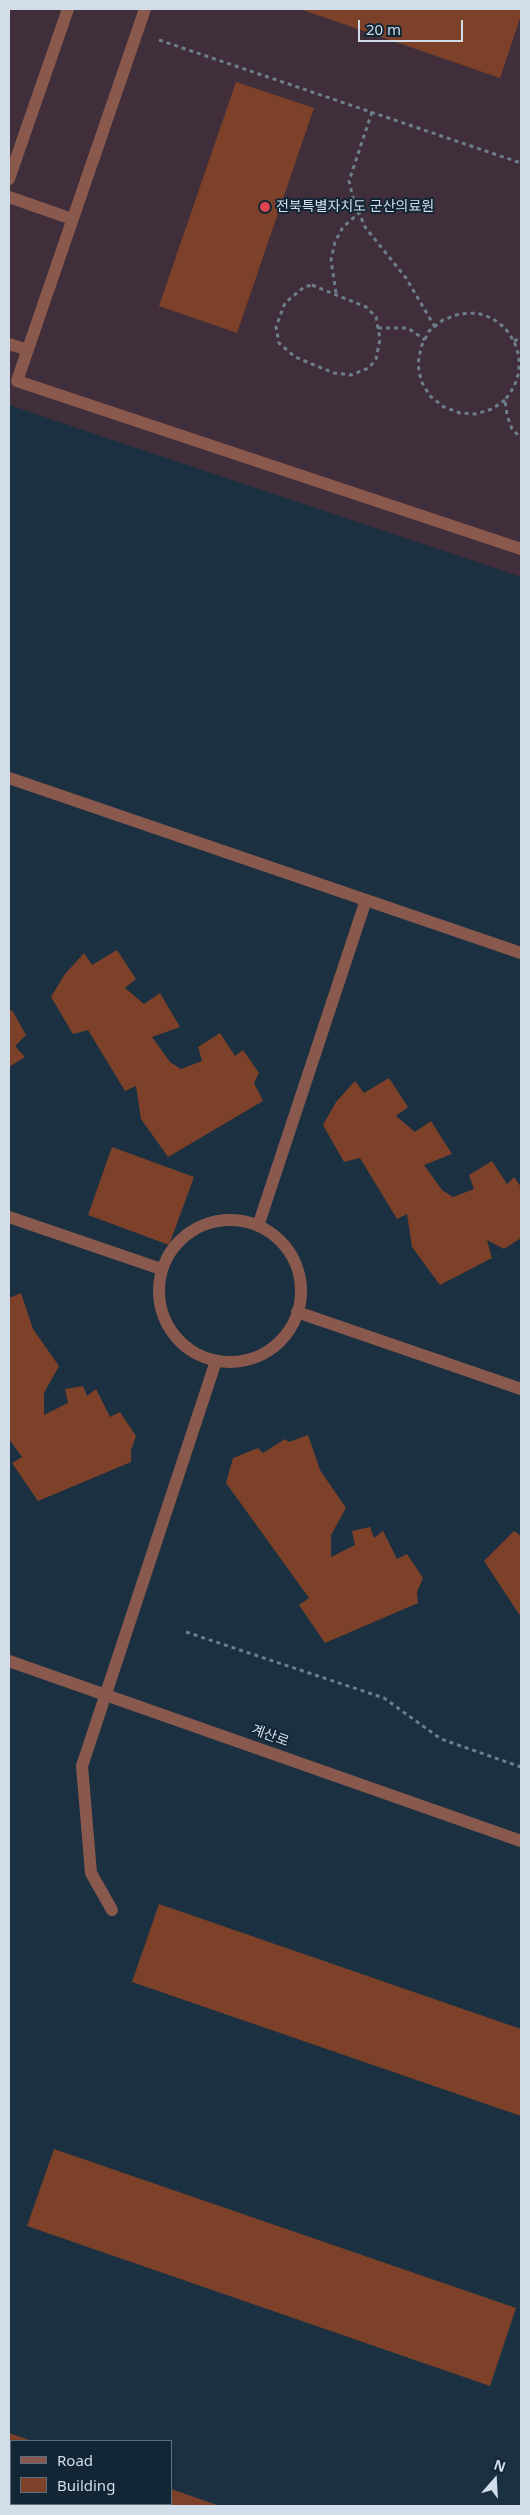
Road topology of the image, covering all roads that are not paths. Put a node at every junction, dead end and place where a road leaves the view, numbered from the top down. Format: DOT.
graph roads {
  1 [pos="68,9"];
  2 [pos="145,9"];
  3 [pos="9,179"];
  4 [pos="9,197"];
  5 [pos="72,219"];
  6 [pos="9,344"];
  7 [pos="28,350"];
  8 [pos="521,549"];
  9 [pos="9,778"];
  10 [pos="366,900"];
  11 [pos="521,953"];
  12 [pos="9,1217"];
  13 [pos="258,1226"];
  14 [pos="161,1269"];
  15 [pos="297,1312"];
  16 [pos="216,1360"];
  17 [pos="521,1389"];
  18 [pos="9,1661"];
  19 [pos="106,1695"];
  20 [pos="521,1841"];
  21 [pos="112,1910"];
  1 -- 3 [label="street"];
  2 -- 5 [label="street"];
  4 -- 5 [label="street"];
  5 -- 7 [label="street"];
  6 -- 7 [label="street"];
  7 -- 8 [label="street"];
  9 -- 10 [label="street"];
  10 -- 11 [label="street"];
  10 -- 13 [label="street"];
  12 -- 14 [label="street"];
  13 -- 14 [label="street"];
  13 -- 15 [label="street"];
  14 -- 16 [label="street"];
  15 -- 16 [label="street"];
  15 -- 17 [label="street"];
  16 -- 19 [label="street"];
  18 -- 19 [label="street, 계산로"];
  19 -- 20 [label="street, 계산로"];
  19 -- 21 [label="street"];
}
